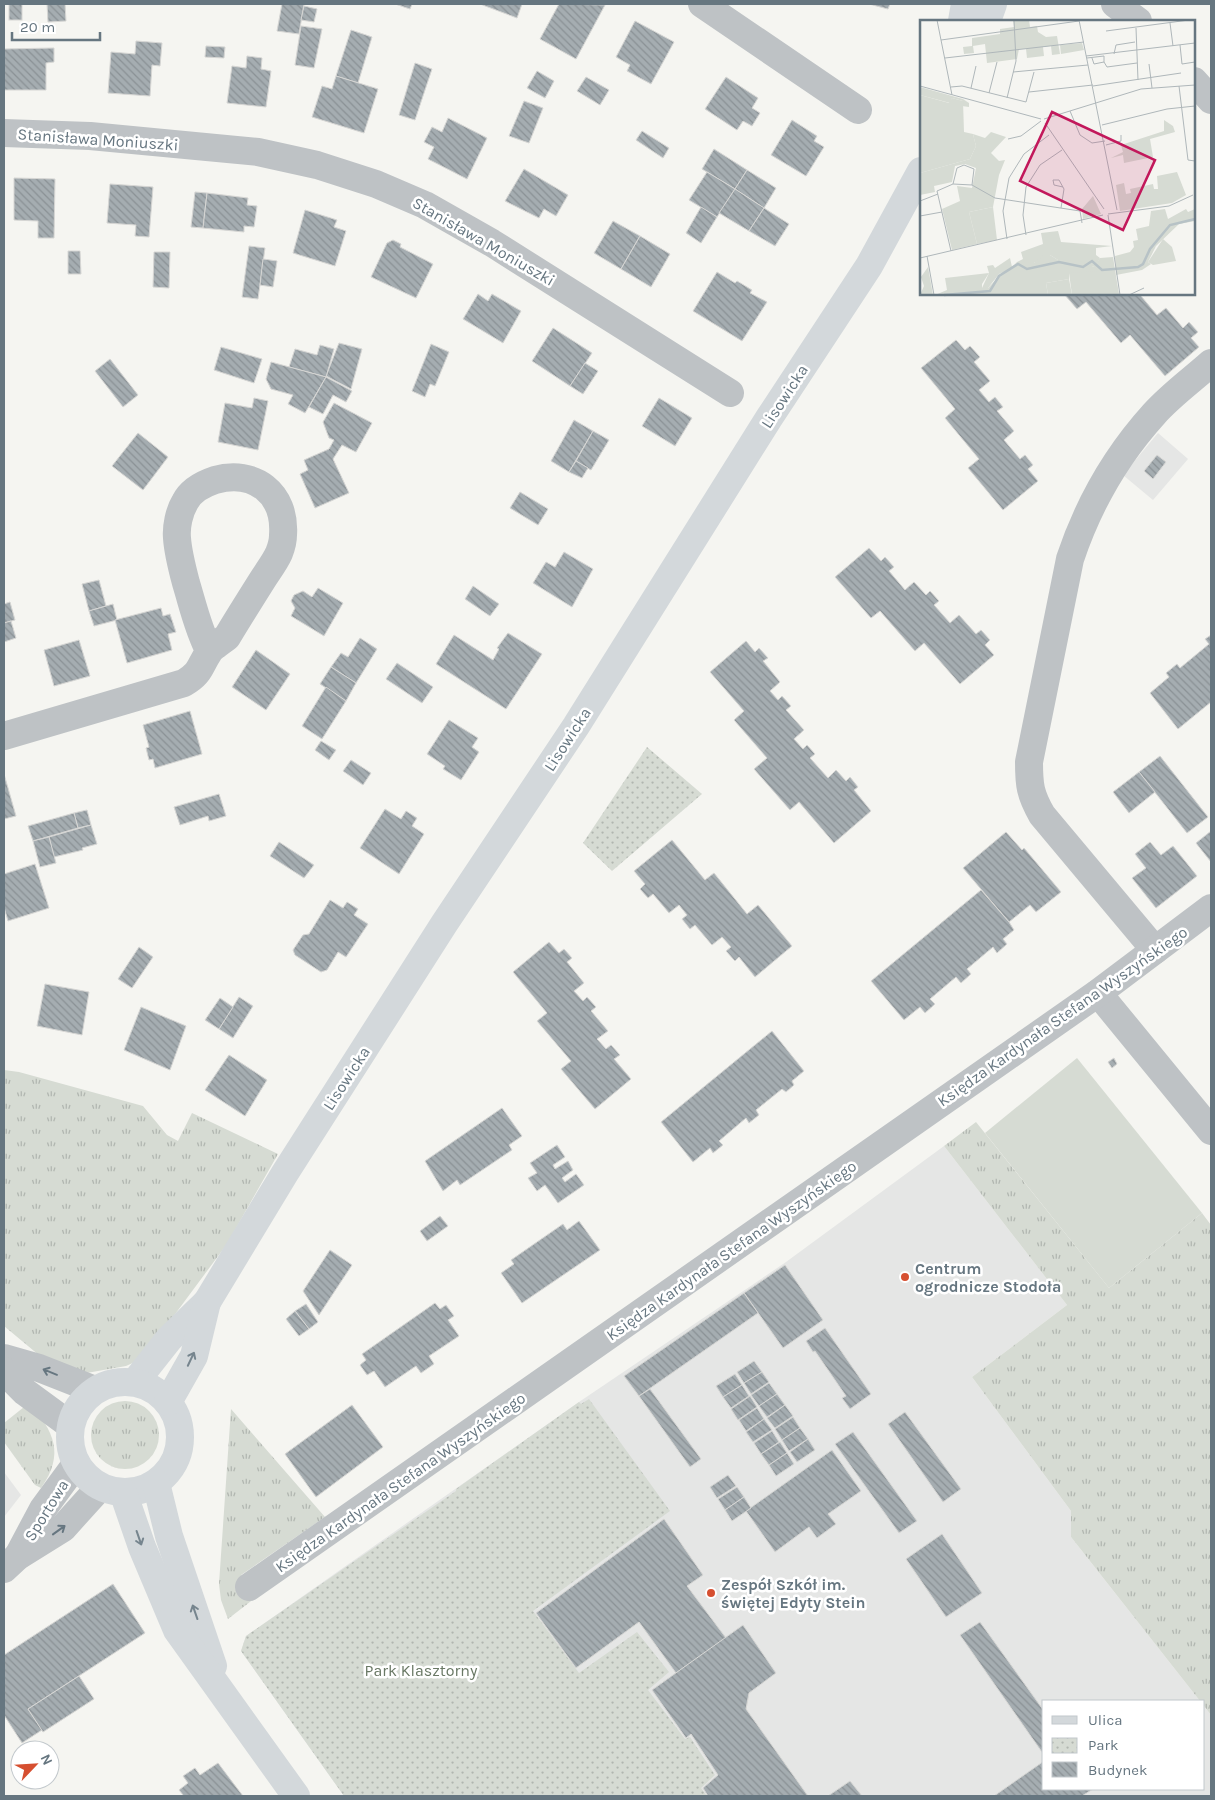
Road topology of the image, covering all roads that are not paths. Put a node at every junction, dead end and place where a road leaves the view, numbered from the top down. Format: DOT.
graph roads {
  1 [pos="702,4"];
  2 [pos="965,4"];
  3 [pos="993,4"];
  4 [pos="1115,4"];
  5 [pos="1128,4"];
  6 [pos="962,20"];
  7 [pos="987,20"];
  8 [pos="1138,20"];
  9 [pos="1138,20"];
  10 [pos="1195,81"];
  11 [pos="1211,100"];
  12 [pos="858,110"];
  13 [pos="4,133"];
  14 [pos="920,173"];
  15 [pos="1211,363"];
  16 [pos="730,393"];
  17 [pos="209,650"];
  18 [pos="4,736"];
  19 [pos="1211,908"];
  20 [pos="1155,950"];
  21 [pos="1098,993"];
  22 [pos="1211,1131"];
  23 [pos="207,1302"];
  24 [pos="4,1358"];
  25 [pos="4,1371"];
  26 [pos="135,1382"];
  27 [pos="94,1390"];
  28 [pos="168,1402"];
  29 [pos="70,1425"];
  30 [pos="76,1464"];
  31 [pos="156,1483"];
  32 [pos="111,1489"];
  33 [pos="11,1563"];
  34 [pos="249,1587"];
  35 [pos="221,1691"];
  36 [pos="296,1796"];
  1 -- 12 [label="street"];
  2 -- 6 [label="main road"];
  3 -- 7 [label="main road"];
  4 -- 8 [label="street"];
  5 -- 9 [label="street"];
  10 -- 11 [label="street"];
  13 -- 16 [label="street, Stanisława Moniuszki"];
  14 -- 23 [label="main road, Lisowicka"];
  15 -- 20 [label="street"];
  17 -- 17 [label="street"];
  17 -- 18 [label="street"];
  19 -- 20 [label="street, Księdza Kardynała Stefana Wyszyńskiego"];
  20 -- 21 [label="street, Księdza Kardynała Stefana Wyszyńskiego"];
  21 -- 22 [label="street"];
  21 -- 34 [label="street, Księdza Kardynała Stefana Wyszyńskiego"];
  23 -- 26 [label="main road, Lisowicka"];
  28 -- 23 [label="main road, Lisowicka, one-way"];
  27 -- 24 [label="street, one-way"];
  25 -- 29 [label="street"];
  26 -- 27 [label="main road"];
  26 -- 28 [label="main road"];
  27 -- 29 [label="main road"];
  28 -- 31 [label="main road"];
  29 -- 30 [label="main road"];
  30 -- 32 [label="main road"];
  30 -- 33 [label="street, Sportowa"];
  31 -- 32 [label="main road"];
  35 -- 31 [label="main road, one-way"];
  33 -- 32 [label="street, Sportowa, one-way"];
  32 -- 35 [label="main road, one-way"];
  35 -- 36 [label="main road"];
}
